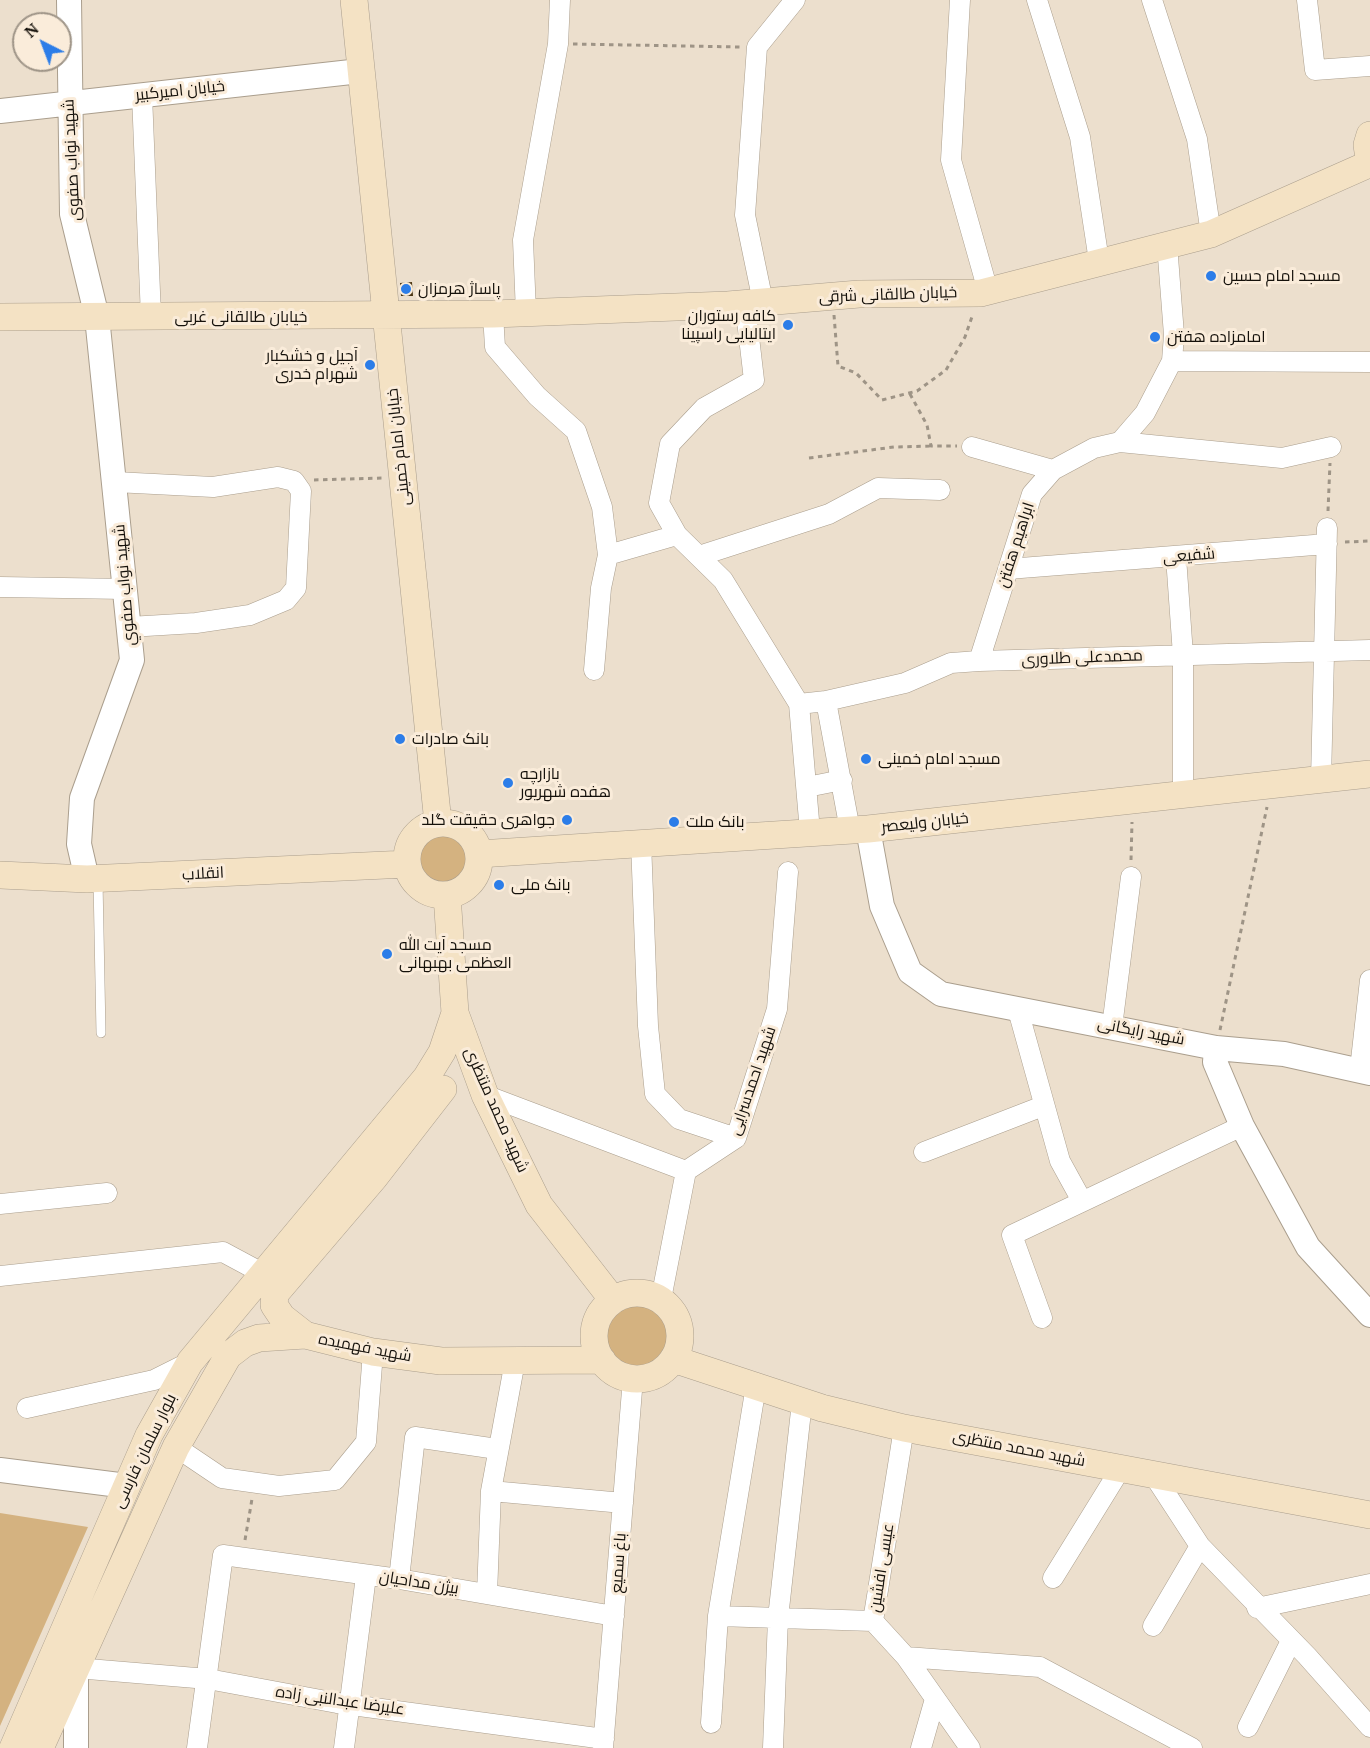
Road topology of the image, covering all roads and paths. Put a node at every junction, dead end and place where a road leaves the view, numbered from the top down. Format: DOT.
graph roads {
  1 [pos="69,0"];
  2 [pos="354,0"];
  3 [pos="560,0"];
  4 [pos="795,0"];
  5 [pos="960,0"];
  6 [pos="1037,0"];
  7 [pos="1152,0"];
  8 [pos="1307,0"];
  9 [pos="558,44"];
  10 [pos="758,47"];
  11 [pos="1370,66"];
  12 [pos="360,71"];
  13 [pos="142,95"];
  14 [pos="69,104"];
  15 [pos="0,111"];
  16 [pos="1370,135"];
  17 [pos="1370,165"];
  18 [pos="1211,234"];
  19 [pos="1167,244"];
  20 [pos="1099,261"];
  21 [pos="984,292"];
  22 [pos="835,296"];
  23 [pos="754,303"];
  24 [pos="526,313"];
  25 [pos="494,314"];
  26 [pos="0,316"];
  27 [pos="385,316"];
  28 [pos="97,317"];
  29 [pos="152,317"];
  30 [pos="1172,361"];
  31 [pos="1370,362"];
  32 [pos="910,394"];
  33 [pos="1120,442"];
  34 [pos="932,446"];
  35 [pos="972,447"];
  36 [pos="1331,447"];
  37 [pos="809,458"];
  38 [pos="1053,470"];
  39 [pos="402,477"];
  40 [pos="294,481"];
  41 [pos="115,482"];
  42 [pos="940,490"];
  43 [pos="677,535"];
  44 [pos="1327,536"];
  45 [pos="1370,541"];
  46 [pos="608,555"];
  47 [pos="699,556"];
  48 [pos="1176,557"];
  49 [pos="1008,569"];
  50 [pos="0,586"];
  51 [pos="126,589"];
  52 [pos="129,627"];
  53 [pos="1370,650"];
  54 [pos="1322,651"];
  55 [pos="1183,656"];
  56 [pos="979,661"];
  57 [pos="594,670"];
  58 [pos="826,701"];
  59 [pos="799,704"];
  60 [pos="1370,774"];
  61 [pos="842,780"];
  62 [pos="1321,780"];
  63 [pos="1272,785"];
  64 [pos="807,787"];
  65 [pos="1183,795"];
  66 [pos="1132,800"];
  67 [pos="438,823"];
  68 [pos="859,830"];
  69 [pos="810,832"];
  70 [pos="641,842"];
  71 [pos="479,854"];
  72 [pos="407,864"];
  73 [pos="788,872"];
  74 [pos="0,875"];
  75 [pos="1131,877"];
  76 [pos="93,879"];
  77 [pos="447,895"];
  78 [pos="1370,980"];
  79 [pos="1018,1010"];
  80 [pos="455,1013"];
  81 [pos="1112,1026"];
  82 [pos="101,1033"];
  83 [pos="1216,1048"];
  84 [pos="1365,1071"];
  85 [pos="435,1083"];
  86 [pos="485,1095"];
  87 [pos="1044,1106"];
  88 [pos="1242,1126"];
  89 [pos="736,1138"];
  90 [pos="924,1152"];
  91 [pos="686,1172"];
  92 [pos="107,1193"];
  93 [pos="1082,1201"];
  94 [pos="0,1204"];
  95 [pos="264,1274"];
  96 [pos="0,1276"];
  97 [pos="595,1277"];
  98 [pos="661,1299"];
  99 [pos="613,1300"];
  100 [pos="1370,1315"];
  101 [pos="1042,1318"];
  102 [pos="305,1335"];
  103 [pos="373,1352"];
  104 [pos="674,1359"];
  105 [pos="602,1360"];
  106 [pos="515,1361"];
  107 [pos="554,1361"];
  108 [pos="190,1362"];
  109 [pos="633,1378"];
  110 [pos="756,1386"];
  111 [pos="802,1402"];
  112 [pos="27,1408"];
  113 [pos="904,1428"];
  114 [pos="176,1447"];
  115 [pos="497,1449"];
  116 [pos="1121,1468"];
  117 [pos="0,1470"];
  118 [pos="1153,1474"];
  119 [pos="255,1483"];
  120 [pos="127,1486"];
  121 [pos="491,1491"];
  122 [pos="623,1503"];
  123 [pos="1370,1515"];
  124 [pos="1200,1546"];
  125 [pos="232,1557"];
  126 [pos="366,1576"];
  127 [pos="1053,1578"];
  128 [pos="399,1579"];
  129 [pos="1370,1584"];
  130 [pos="487,1594"];
  131 [pos="1257,1608"];
  132 [pos="614,1616"];
  133 [pos="718,1616"];
  134 [pos="778,1618"];
  135 [pos="873,1621"];
  136 [pos="1154,1626"];
  137 [pos="1291,1641"];
  138 [pos="906,1658"];
  139 [pos="76,1668"];
  140 [pos="208,1679"];
  141 [pos="935,1699"];
  142 [pos="351,1703"];
  143 [pos="711,1723"];
  144 [pos="1248,1727"];
  145 [pos="1370,1727"];
  146 [pos="603,1744"];
  147 [pos="13,1748"];
  148 [pos="40,1748"];
  149 [pos="76,1748"];
  150 [pos="197,1748"];
  151 [pos="344,1748"];
  152 [pos="773,1748"];
  153 [pos="921,1748"];
  154 [pos="970,1748"];
  155 [pos="1192,1748"];
  1 -- 14 [label="street, شهید نواب صفوی"];
  2 -- 12 [label="main road, خیابان امام خمینی"];
  3 -- 9 [label="street"];
  4 -- 10 [label="street"];
  5 -- 21 [label="street"];
  6 -- 20 [label="street"];
  7 -- 18 [label="street"];
  8 -- 11 [label="street"];
  9 -- 10 [label="path"];
  9 -- 24 [label="street"];
  10 -- 23 [label="street"];
  12 -- 13 [label="street, خیابان امیرکبیر"];
  12 -- 27 [label="main road, خیابان امام خمینی"];
  13 -- 14 [label="street, خیابان امیرکبیر"];
  13 -- 29 [label="street"];
  14 -- 15 [label="street, خیابان امیرکبیر"];
  14 -- 28 [label="street, شهید نواب صفوی"];
  16 -- 17 [label="main road"];
  17 -- 18 [label="main road, خیابان طالقانی شرقی"];
  18 -- 19 [label="main road, خیابان طالقانی شرقی"];
  19 -- 20 [label="main road, خیابان طالقانی شرقی"];
  19 -- 30 [label="street"];
  20 -- 21 [label="main road, خیابان طالقانی شرقی"];
  21 -- 22 [label="main road, خیابان طالقانی شرقی"];
  21 -- 32 [label="path"];
  22 -- 23 [label="main road, خیابان طالقانی شرقی"];
  22 -- 32 [label="path"];
  23 -- 24 [label="main road, خیابان طالقانی شرقی"];
  23 -- 43 [label="street"];
  24 -- 25 [label="main road, خیابان طالقانی شرقی"];
  25 -- 27 [label="main road, خیابان طالقانی شرقی"];
  25 -- 46 [label="street"];
  26 -- 28 [label="main road, خیابان طالقانی غربی"];
  27 -- 29 [label="main road, خیابان طالقانی غربی"];
  27 -- 39 [label="main road, خیابان امام خمینی"];
  28 -- 29 [label="main road, خیابان طالقانی غربی"];
  28 -- 41 [label="street, شهید نواب صفوي"];
  30 -- 31 [label="street"];
  30 -- 33 [label="street"];
  32 -- 34 [label="path"];
  33 -- 36 [label="street"];
  33 -- 38 [label="street, ابراهیم هفتن"];
  34 -- 35 [label="path"];
  34 -- 37 [label="path"];
  35 -- 38 [label="street"];
  36 -- 44 [label="path"];
  38 -- 49 [label="street, ابراهیم هفتن"];
  39 -- 40 [label="path"];
  39 -- 67 [label="main road, خیابان امام خمینی"];
  40 -- 41 [label="street"];
  40 -- 52 [label="street"];
  41 -- 51 [label="street, شهید نواب صفوي"];
  42 -- 47 [label="street"];
  43 -- 46 [label="street"];
  43 -- 47 [label="street"];
  44 -- 45 [label="path"];
  44 -- 48 [label="street, شفیعی"];
  44 -- 54 [label="street"];
  46 -- 57 [label="street"];
  47 -- 59 [label="street"];
  48 -- 49 [label="street, شفیعی"];
  48 -- 55 [label="street"];
  49 -- 56 [label="street, ابراهیم هفتن"];
  50 -- 51 [label="street"];
  51 -- 52 [label="street, شهید نواب صفوي"];
  52 -- 76 [label="street, شهید نواب صفوي"];
  53 -- 54 [label="street, محمدعلی طلاوری"];
  54 -- 55 [label="street, محمدعلی طلاوری"];
  54 -- 62 [label="street"];
  55 -- 56 [label="street, محمدعلی طلاوری"];
  55 -- 65 [label="street"];
  56 -- 58 [label="street, محمدعلی طلاوری"];
  58 -- 59 [label="street, محمدعلی طلاوری"];
  58 -- 61 [label="street"];
  59 -- 64 [label="street"];
  60 -- 62 [label="main road, خیابان ولیعصر"];
  61 -- 64 [label="street"];
  61 -- 68 [label="street"];
  62 -- 63 [label="main road, خیابان ولیعصر"];
  63 -- 65 [label="main road, خیابان ولیعصر"];
  63 -- 83 [label="path"];
  64 -- 69 [label="street"];
  65 -- 66 [label="main road, خیابان ولیعصر"];
  66 -- 68 [label="main road, خیابان ولیعصر"];
  66 -- 75 [label="path"];
  67 -- 71 [label="main road"];
  67 -- 72 [label="main road"];
  68 -- 69 [label="main road, خیابان ولیعصر"];
  68 -- 79 [label="street, شهید رایگانی"];
  69 -- 70 [label="main road, خیابان ولیعصر"];
  70 -- 71 [label="main road, خیابان ولیعصر"];
  70 -- 89 [label="street"];
  71 -- 77 [label="main road"];
  72 -- 76 [label="main road, انقلاب"];
  72 -- 77 [label="main road"];
  73 -- 89 [label="street, شهید احمدسرایی"];
  74 -- 76 [label="main road, انقلاب"];
  75 -- 81 [label="street"];
  76 -- 82 [label="lane"];
  77 -- 80 [label="main road, شهید محمد منتظری"];
  78 -- 84 [label="street"];
  79 -- 81 [label="street, شهید رایگانی"];
  79 -- 87 [label="street"];
  80 -- 85 [label="main road"];
  80 -- 86 [label="main road, شهید محمد منتظری"];
  81 -- 83 [label="street, شهید رایگانی"];
  83 -- 84 [label="street, شهید رایگانی"];
  83 -- 88 [label="street"];
  85 -- 86 [label="main road"];
  85 -- 95 [label="main road, بلوار سلمان فارسی"];
  85 -- 102 [label="main road, شهید فهمیده"];
  86 -- 91 [label="street"];
  86 -- 97 [label="main road, شهید محمد منتظری"];
  87 -- 90 [label="street"];
  87 -- 93 [label="street"];
  88 -- 93 [label="street"];
  88 -- 100 [label="street"];
  89 -- 91 [label="street, شهید احمدسرایی"];
  91 -- 98 [label="street"];
  92 -- 94 [label="street"];
  93 -- 101 [label="street"];
  95 -- 96 [label="street"];
  95 -- 108 [label="main road, بلوار سلمان فارسی"];
  97 -- 99 [label="main road, شهید محمد منتظری"];
  97 -- 107 [label="main road"];
  98 -- 99 [label="main road"];
  98 -- 104 [label="main road"];
  99 -- 105 [label="main road"];
  102 -- 103 [label="main road, شهید فهمیده"];
  102 -- 114 [label="main road, بلوار سلمان فارسی"];
  103 -- 106 [label="main road, شهید فهمیده"];
  103 -- 119 [label="street"];
  104 -- 109 [label="main road"];
  104 -- 110 [label="main road, شهید محمد منتظری"];
  105 -- 107 [label="main road, شهید فهمیده"];
  105 -- 109 [label="main road"];
  106 -- 107 [label="main road, شهید فهمیده"];
  106 -- 115 [label="street"];
  108 -- 112 [label="street"];
  108 -- 120 [label="main road, بلوار سلمان فارسی"];
  109 -- 122 [label="street, باغ سمیع"];
  110 -- 111 [label="main road, شهید محمد منتظری"];
  110 -- 133 [label="street"];
  111 -- 113 [label="main road, شهید محمد منتظری"];
  111 -- 134 [label="street"];
  113 -- 116 [label="main road, شهید محمد منتظری"];
  113 -- 135 [label="street, عیسی افشین"];
  114 -- 119 [label="street"];
  114 -- 139 [label="main road, بلوار سلمان فارسی"];
  115 -- 121 [label="street"];
  115 -- 128 [label="street"];
  116 -- 118 [label="main road, شهید محمد منتظری"];
  116 -- 127 [label="street"];
  117 -- 120 [label="street"];
  118 -- 123 [label="main road, شهید محمد منتظری"];
  118 -- 124 [label="street"];
  119 -- 125 [label="path"];
  120 -- 147 [label="main road, بلوار سلمان فارسی"];
  121 -- 122 [label="street"];
  121 -- 130 [label="street"];
  122 -- 132 [label="street, باغ سمیع"];
  124 -- 131 [label="street"];
  124 -- 136 [label="street"];
  125 -- 126 [label="street, بیژن مداحیان"];
  125 -- 140 [label="street"];
  126 -- 128 [label="street, بیژن مداحیان"];
  126 -- 142 [label="street"];
  128 -- 130 [label="street, بیژن مداحیان"];
  129 -- 131 [label="street"];
  130 -- 132 [label="street, بیژن مداحیان"];
  131 -- 137 [label="street"];
  132 -- 146 [label="street, باغ سمیع"];
  133 -- 134 [label="street"];
  133 -- 143 [label="street"];
  134 -- 135 [label="street"];
  134 -- 152 [label="street"];
  135 -- 138 [label="street, عیسی افشین"];
  137 -- 144 [label="street"];
  137 -- 145 [label="street"];
  138 -- 141 [label="street, عیسی افشین"];
  138 -- 155 [label="street"];
  139 -- 140 [label="street, علیرضا عبدالنبی زاده"];
  139 -- 148 [label="main road, بلوار سلمان فارسی"];
  139 -- 149 [label="street"];
  140 -- 142 [label="street, علیرضا عبدالنبی زاده"];
  140 -- 150 [label="street"];
  141 -- 153 [label="street"];
  141 -- 154 [label="street, عیسی افشین"];
  142 -- 146 [label="street, علیرضا عبدالنبی زاده"];
  142 -- 151 [label="street"];
}
